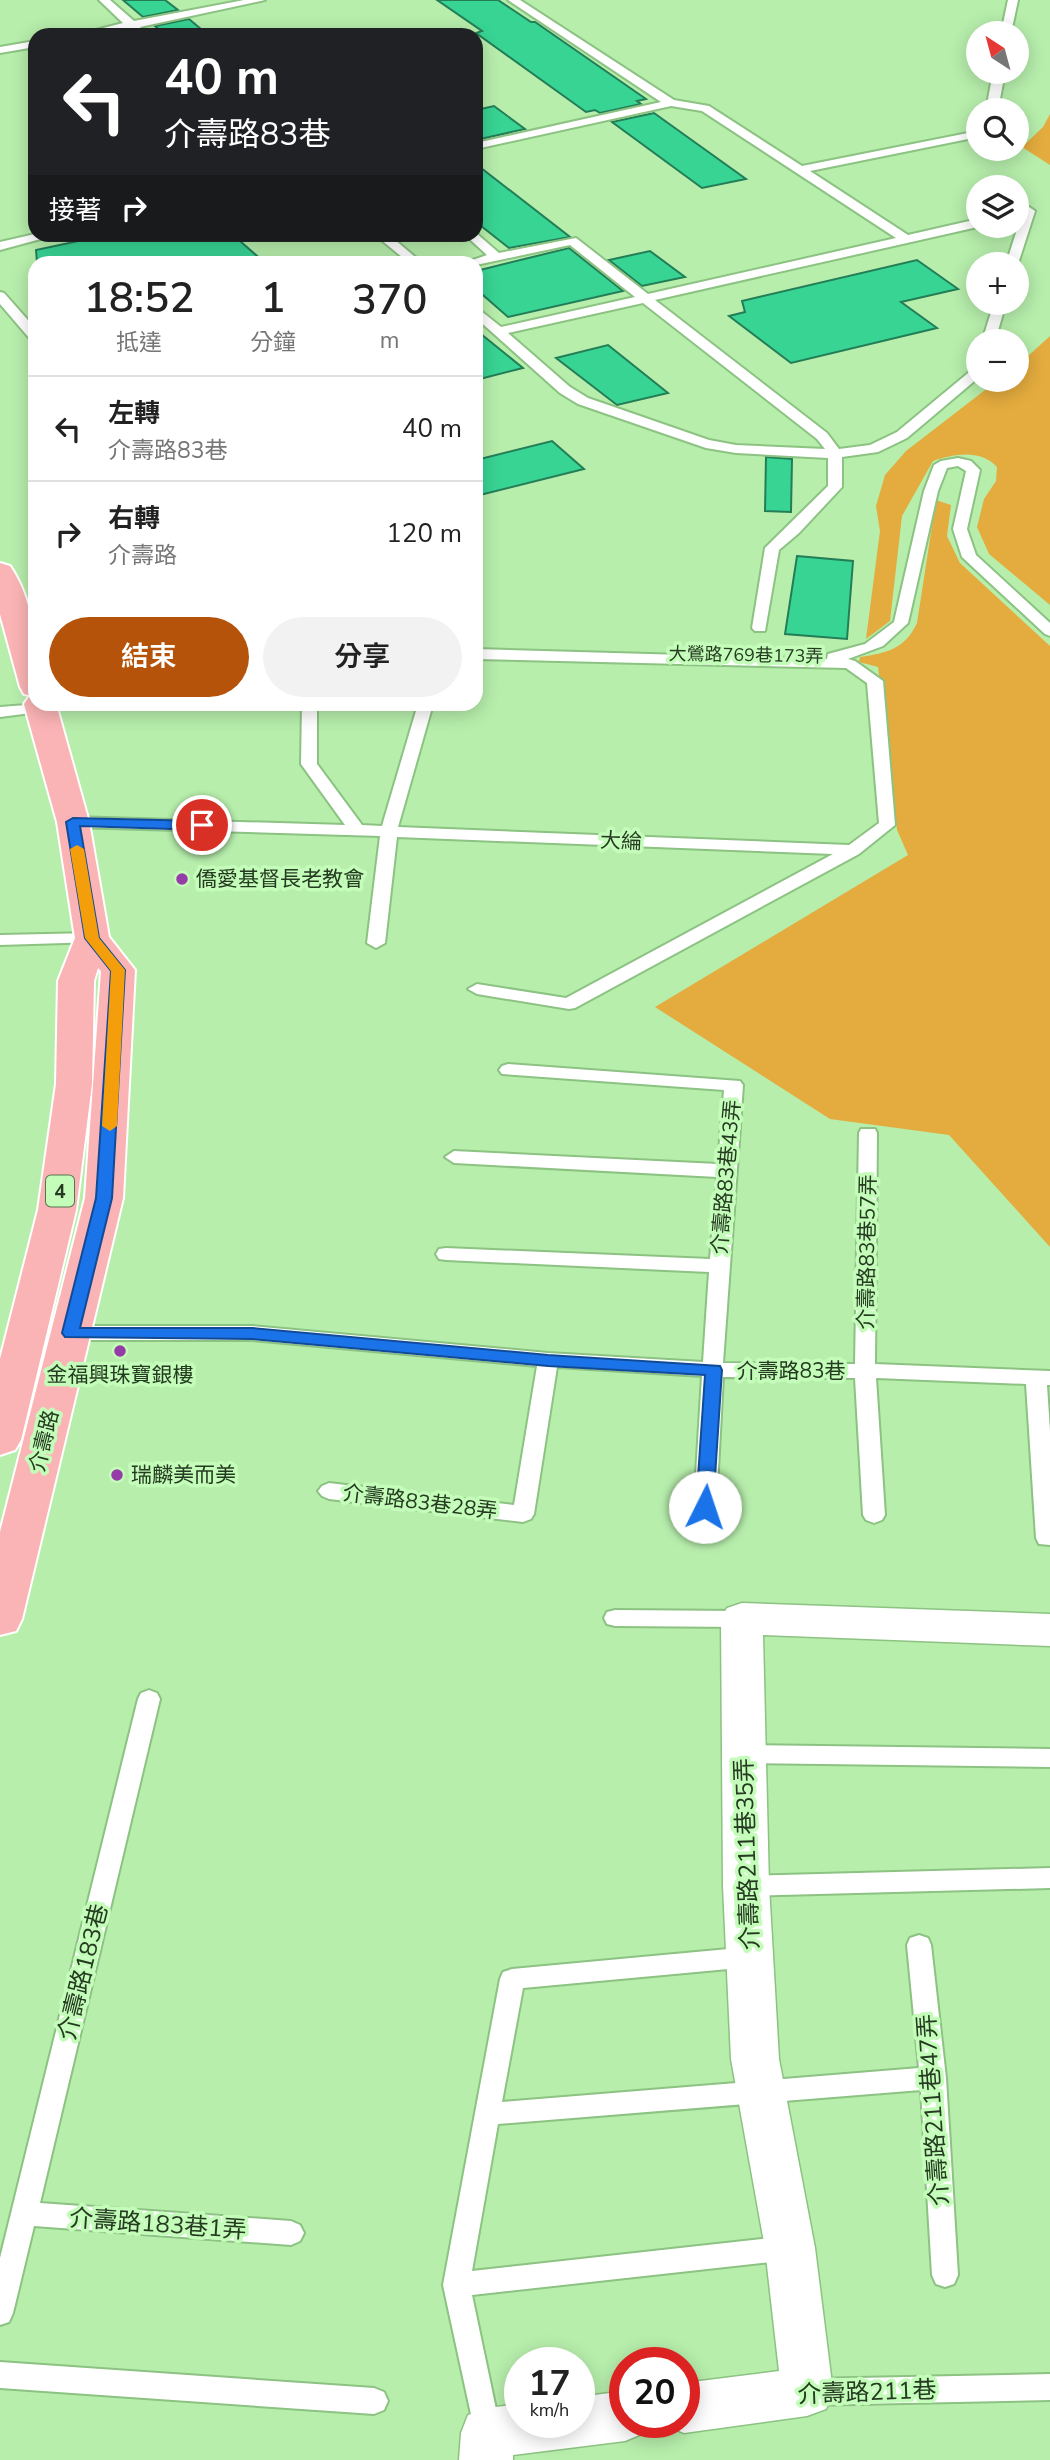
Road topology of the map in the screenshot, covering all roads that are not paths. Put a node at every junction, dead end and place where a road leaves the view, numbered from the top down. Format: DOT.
graph roads {
  1 [pos="104,0"];
  2 [pos="260,0"];
  3 [pos="513,0"];
  4 [pos="1013,0"];
  5 [pos="1009,21"];
  6 [pos="132,25"];
  7 [pos="116,28"];
  8 [pos="135,28"];
  9 [pos="28,45"];
  10 [pos="0,50"];
  11 [pos="671,103"];
  12 [pos="966,137"];
  13 [pos="483,144"];
  14 [pos="798,170"];
  15 [pos="966,226"];
  16 [pos="906,239"];
  17 [pos="28,240"];
  18 [pos="390,242"];
  19 [pos="479,242"];
  20 [pos="0,246"];
  21 [pos="408,256"];
  22 [pos="496,257"];
  23 [pos="483,260"];
  24 [pos="0,296"];
  25 [pos="645,298"];
  26 [pos="483,317"];
  27 [pos="28,328"];
  28 [pos="500,331"];
  29 [pos="966,382"];
  30 [pos="835,454"];
  31 [pos="0,572"];
  32 [pos="760,628"];
  33 [pos="1050,631"];
  34 [pos="483,647"];
  35 [pos="483,654"];
  36 [pos="28,661"];
  37 [pos="28,703"];
  38 [pos="42,711"];
  39 [pos="310,711"];
  40 [pos="424,711"];
  41 [pos="0,712"];
  42 [pos="73,822"];
  43 [pos="357,830"];
  44 [pos="389,831"];
  45 [pos="853,850"];
  46 [pos="92,938"];
  47 [pos="0,940"];
  48 [pos="376,943"];
  49 [pos="477,989"];
  50 [pos="508,1070"];
  51 [pos="868,1133"];
  52 [pos="454,1157"];
  53 [pos="727,1171"];
  54 [pos="446,1254"];
  55 [pos="719,1266"];
  56 [pos="70,1333"];
  57 [pos="548,1360"];
  58 [pos="714,1370"];
  59 [pos="865,1371"];
  60 [pos="1043,1377"];
  61 [pos="0,1441"];
  62 [pos="43,1446"];
  63 [pos="329,1491"];
  64 [pos="705,1507"];
  65 [pos="874,1515"];
  66 [pos="1047,1538"];
  67 [pos="615,1618"];
  68 [pos="0,1619"];
  69 [pos="742,1619"];
  70 [pos="1050,1630"];
  71 [pos="149,1699"];
  72 [pos="744,1754"];
  73 [pos="1050,1758"];
  74 [pos="1050,1878"];
  75 [pos="746,1886"];
  76 [pos="919,1945"];
  77 [pos="750,1957"];
  78 [pos="933,2078"];
  79 [pos="761,2092"];
  80 [pos="487,2114"];
  81 [pos="24,2214"];
  82 [pos="291,2233"];
  83 [pos="8,2244"];
  84 [pos="790,2248"];
  85 [pos="944,2275"];
  86 [pos="456,2285"];
  87 [pos="0,2313"];
  88 [pos="0,2375"];
  89 [pos="1050,2387"];
  90 [pos="807,2392"];
  91 [pos="374,2401"];
  92 [pos="700,2406"];
  93 [pos="517,2438"];
  94 [pos="486,2446"];
  1 -- 6 [label="lane"];
  2 -- 6 [label="lane"];
  3 -- 11 [label="lane"];
  4 -- 5 [label="lane"];
  6 -- 7 [label="lane"];
  6 -- 8 [label="lane"];
  9 -- 10 [label="lane"];
  11 -- 13 [label="lane"];
  11 -- 14 [label="lane"];
  12 -- 14 [label="lane"];
  14 -- 16 [label="lane"];
  15 -- 16 [label="lane"];
  16 -- 25 [label="lane"];
  17 -- 20 [label="lane"];
  18 -- 21 [label="lane"];
  19 -- 22 [label="lane"];
  22 -- 23 [label="lane"];
  22 -- 25 [label="lane"];
  24 -- 27 [label="lane"];
  25 -- 28 [label="lane"];
  25 -- 30 [label="lane"];
  26 -- 28 [label="lane"];
  28 -- 30 [label="lane"];
  29 -- 30 [label="lane"];
  30 -- 32 [label="lane"];
  31 -- 36 [label="main road, 4"];
  33 -- 34 [label="lane, 大鶯路769巷173弄"];
  35 -- 45 [label="lane"];
  37 -- 41 [label="lane"];
  38 -- 42 [label="main road, 4"];
  39 -- 43 [label="lane"];
  40 -- 44 [label="lane"];
  42 -- 43 [label="lane, 大綸"];
  42 -- 46 [label="main road, 介壽路 / 4"];
  43 -- 44 [label="lane, 大綸"];
  44 -- 45 [label="lane, 大綸"];
  44 -- 48 [label="lane"];
  45 -- 49 [label="lane"];
  46 -- 47 [label="lane"];
  46 -- 56 [label="main road, 介壽路 / 4"];
  46 -- 61 [label="main road, 介壽路 / 4"];
  50 -- 53 [label="lane, 介壽路83巷43弄"];
  51 -- 59 [label="lane, 介壽路83巷57弄"];
  52 -- 53 [label="lane"];
  53 -- 55 [label="lane, 介壽路83巷43弄"];
  54 -- 55 [label="lane"];
  55 -- 58 [label="lane, 介壽路83巷43弄"];
  56 -- 57 [label="lane, 介壽路83巷"];
  56 -- 62 [label="main road, 介壽路 / 4"];
  57 -- 58 [label="lane, 介壽路83巷"];
  57 -- 63 [label="lane, 介壽路83巷28弄"];
  58 -- 59 [label="lane, 介壽路83巷"];
  58 -- 64 [label="lane, 介壽路83巷43弄"];
  59 -- 60 [label="lane, 介壽路83巷"];
  59 -- 65 [label="lane, 介壽路83巷57弄"];
  60 -- 66 [label="lane"];
  61 -- 62 [label="lane"];
  62 -- 68 [label="main road, 介壽路 / 4"];
  67 -- 69 [label="lane"];
  69 -- 70 [label="street"];
  69 -- 72 [label="street, 介壽路211巷35弄"];
  71 -- 81 [label="lane, 介壽路183巷"];
  72 -- 73 [label="lane"];
  72 -- 75 [label="street, 介壽路211巷35弄"];
  74 -- 75 [label="lane"];
  75 -- 77 [label="street, 介壽路211巷35弄"];
  76 -- 78 [label="lane, 介壽路211巷47弄"];
  77 -- 79 [label="street, 介壽路211巷35弄"];
  77 -- 80 [label="lane"];
  78 -- 79 [label="lane"];
  78 -- 85 [label="lane, 介壽路211巷47弄"];
  79 -- 80 [label="lane"];
  79 -- 84 [label="street, 介壽路211巷35弄"];
  80 -- 86 [label="lane"];
  81 -- 82 [label="lane, 介壽路183巷1弄"];
  81 -- 83 [label="lane, 介壽路183巷"];
  83 -- 87 [label="lane, 介壽路183巷"];
  84 -- 86 [label="lane"];
  84 -- 90 [label="street, 介壽路211巷35弄"];
  86 -- 94 [label="lane"];
  88 -- 91 [label="lane"];
  89 -- 90 [label="lane, 介壽路211巷"];
  90 -- 92 [label="street, 介壽路211巷"];
  93 -- 94 [label="street"];
}
